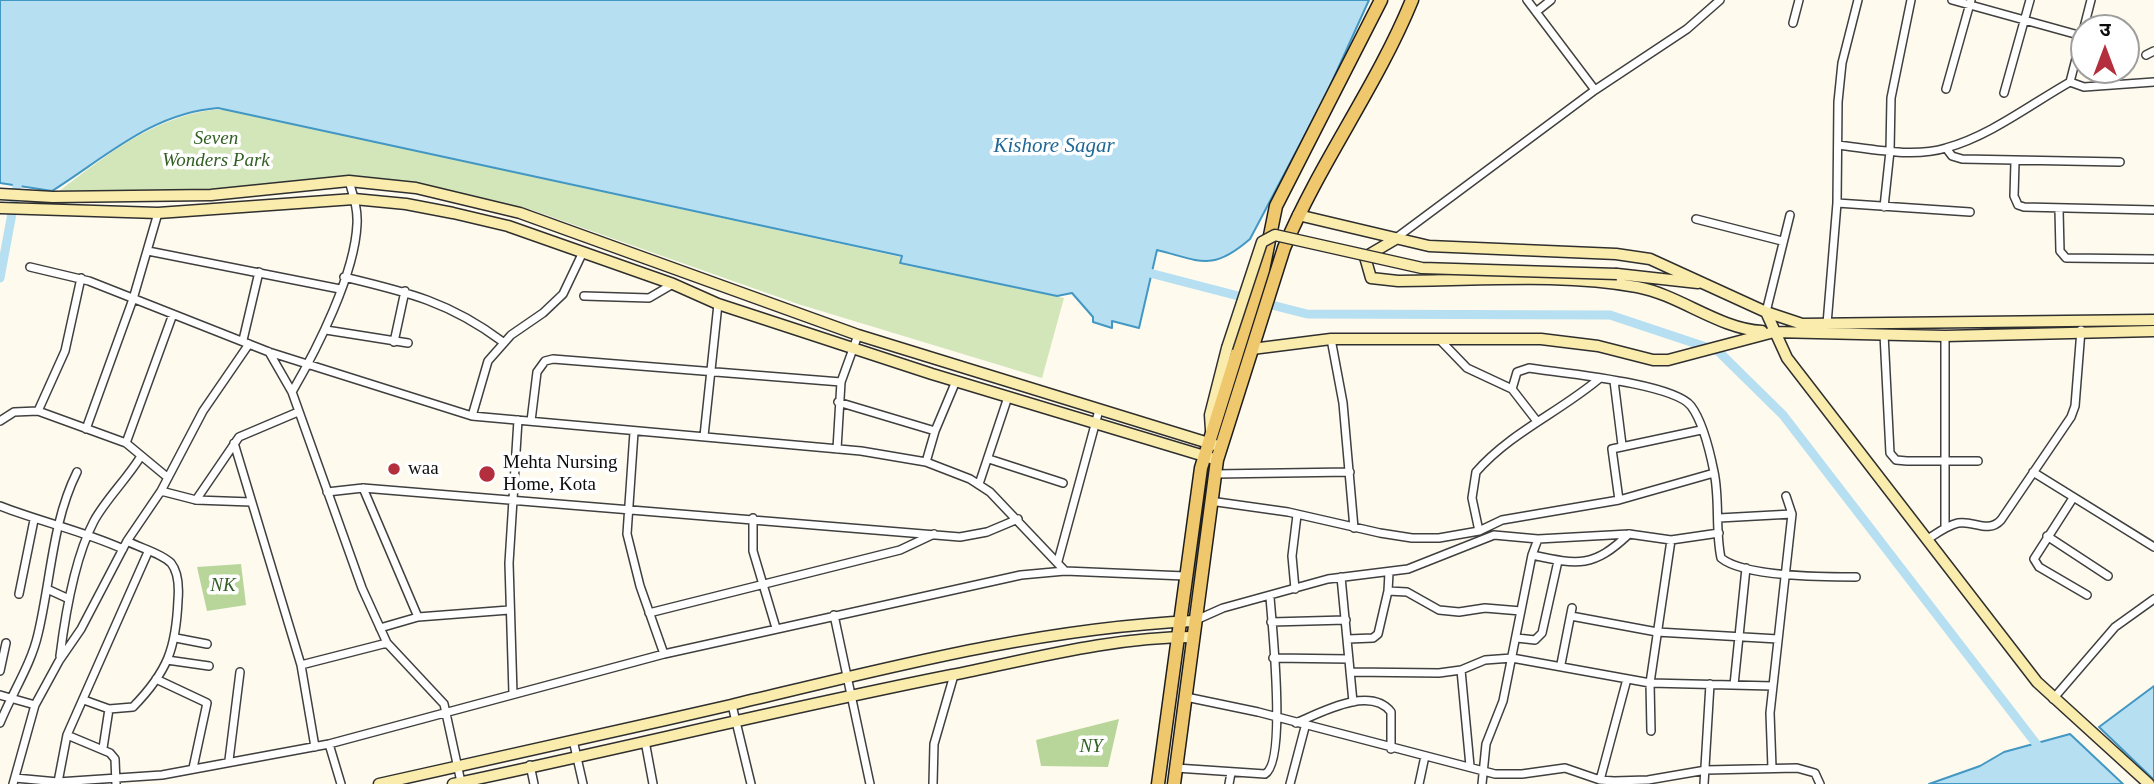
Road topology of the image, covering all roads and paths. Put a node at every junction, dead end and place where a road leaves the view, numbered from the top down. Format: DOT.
graph roads {
  1 [pos="1381,0"];
  2 [pos="1412,0"];
  3 [pos="1527,0"];
  4 [pos="1551,0"];
  5 [pos="1720,0"];
  6 [pos="1799,0"];
  7 [pos="1858,0"];
  8 [pos="1911,0"];
  9 [pos="1952,0"];
  10 [pos="2030,0"];
  11 [pos="1970,2"];
  12 [pos="1536,12"];
  13 [pos="2025,22"];
  14 [pos="1793,23"];
  15 [pos="2070,33"];
  16 [pos="2070,82"];
  17 [pos="2076,84"];
  18 [pos="2126,84"];
  19 [pos="1946,89"];
  20 [pos="1595,90"];
  21 [pos="2004,93"];
  22 [pos="1839,145"];
  23 [pos="1946,148"];
  24 [pos="1890,151"];
  25 [pos="2015,162"];
  26 [pos="2120,162"];
  27 [pos="349,181"];
  28 [pos="0,194"];
  29 [pos="354,199"];
  30 [pos="1837,203"];
  31 [pos="1884,207"];
  32 [pos="0,208"];
  33 [pos="2059,210"];
  34 [pos="2154,210"];
  35 [pos="1970,212"];
  36 [pos="158,213"];
  37 [pos="1298,215"];
  38 [pos="1790,215"];
  39 [pos="1696,219"];
  40 [pos="1394,240"];
  41 [pos="1782,241"];
  42 [pos="148,251"];
  43 [pos="583,252"];
  44 [pos="2154,259"];
  45 [pos="30,267"];
  46 [pos="1270,271"];
  47 [pos="259,272"];
  48 [pos="344,277"];
  49 [pos="81,278"];
  50 [pos="673,284"];
  51 [pos="1707,284"];
  52 [pos="340,289"];
  53 [pos="405,291"];
  54 [pos="584,296"];
  55 [pos="133,299"];
  56 [pos="718,304"];
  57 [pos="1766,312"];
  58 [pos="173,314"];
  59 [pos="2154,320"];
  60 [pos="1827,324"];
  61 [pos="2081,326"];
  62 [pos="326,330"];
  63 [pos="1944,330"];
  64 [pos="2154,331"];
  65 [pos="1774,332"];
  66 [pos="1885,334"];
  67 [pos="858,335"];
  68 [pos="1331,340"];
  69 [pos="1440,340"];
  70 [pos="246,342"];
  71 [pos="394,342"];
  72 [pos="503,342"];
  73 [pos="1249,342"];
  74 [pos="408,343"];
  75 [pos="853,348"];
  76 [pos="269,352"];
  77 [pos="308,365"];
  78 [pos="711,369"];
  79 [pos="1600,379"];
  80 [pos="1614,381"];
  81 [pos="841,382"];
  82 [pos="956,382"];
  83 [pos="1512,389"];
  84 [pos="292,392"];
  85 [pos="1008,397"];
  86 [pos="838,402"];
  87 [pos="1100,410"];
  88 [pos="38,411"];
  89 [pos="298,412"];
  90 [pos="472,416"];
  91 [pos="518,420"];
  92 [pos="1536,420"];
  93 [pos="0,421"];
  94 [pos="531,421"];
  95 [pos="1096,424"];
  96 [pos="86,429"];
  97 [pos="1702,430"];
  98 [pos="935,431"];
  99 [pos="634,432"];
  100 [pos="704,436"];
  101 [pos="126,443"];
  102 [pos="234,443"];
  103 [pos="1622,445"];
  104 [pos="1213,448"];
  105 [pos="837,449"];
  106 [pos="141,456"];
  107 [pos="989,459"];
  108 [pos="1943,461"];
  109 [pos="1978,461"];
  110 [pos="926,463"];
  111 [pos="77,472"];
  112 [pos="1350,472"];
  113 [pos="2033,472"];
  114 [pos="1714,473"];
  115 [pos="1214,474"];
  116 [pos="167,477"];
  117 [pos="1063,483"];
  118 [pos="979,484"];
  119 [pos="363,488"];
  120 [pos="161,491"];
  121 [pos="327,492"];
  122 [pos="1786,496"];
  123 [pos="2073,498"];
  124 [pos="196,500"];
  125 [pos="1210,500"];
  126 [pos="1619,500"];
  127 [pos="251,502"];
  128 [pos="513,502"];
  129 [pos="0,506"];
  130 [pos="628,508"];
  131 [pos="1792,514"];
  132 [pos="1297,515"];
  133 [pos="753,517"];
  134 [pos="1719,518"];
  135 [pos="1018,519"];
  136 [pos="34,520"];
  137 [pos="1491,524"];
  138 [pos="58,527"];
  139 [pos="1353,528"];
  140 [pos="1945,528"];
  141 [pos="1479,531"];
  142 [pos="1719,533"];
  143 [pos="88,534"];
  144 [pos="934,534"];
  145 [pos="1629,534"];
  146 [pos="1494,535"];
  147 [pos="2048,536"];
  148 [pos="1538,539"];
  149 [pos="1928,539"];
  150 [pos="1671,540"];
  151 [pos="125,545"];
  152 [pos="2154,547"];
  153 [pos="148,552"];
  154 [pos="1532,555"];
  155 [pos="1058,561"];
  156 [pos="1558,561"];
  157 [pos="1746,568"];
  158 [pos="1065,571"];
  159 [pos="1389,573"];
  160 [pos="1785,574"];
  161 [pos="1185,576"];
  162 [pos="2108,576"];
  163 [pos="1340,577"];
  164 [pos="1856,577"];
  165 [pos="762,587"];
  166 [pos="47,589"];
  167 [pos="1295,589"];
  168 [pos="1388,591"];
  169 [pos="19,594"];
  170 [pos="2087,595"];
  171 [pos="1270,597"];
  172 [pos="69,599"];
  173 [pos="2154,599"];
  174 [pos="509,610"];
  175 [pos="1521,611"];
  176 [pos="649,613"];
  177 [pos="834,615"];
  178 [pos="418,617"];
  179 [pos="1346,620"];
  180 [pos="1194,621"];
  181 [pos="1180,622"];
  182 [pos="1271,622"];
  183 [pos="380,628"];
  184 [pos="776,628"];
  185 [pos="1657,632"];
  186 [pos="1178,636"];
  187 [pos="1193,636"];
  188 [pos="176,638"];
  189 [pos="1517,638"];
  190 [pos="1737,638"];
  191 [pos="1348,639"];
  192 [pos="1778,639"];
  193 [pos="6,643"];
  194 [pos="387,643"];
  195 [pos="207,644"];
  196 [pos="664,654"];
  197 [pos="1273,658"];
  198 [pos="1512,658"];
  199 [pos="1349,659"];
  200 [pos="59,660"];
  201 [pos="167,660"];
  202 [pos="1561,664"];
  203 [pos="301,665"];
  204 [pos="209,666"];
  205 [pos="1461,670"];
  206 [pos="0,671"];
  207 [pos="240,672"];
  208 [pos="1350,672"];
  209 [pos="954,675"];
  210 [pos="846,676"];
  211 [pos="156,678"];
  212 [pos="1627,679"];
  213 [pos="1650,683"];
  214 [pos="1710,684"];
  215 [pos="1734,685"];
  216 [pos="1773,686"];
  217 [pos="513,694"];
  218 [pos="850,694"];
  219 [pos="0,695"];
  220 [pos="11,697"];
  221 [pos="1186,697"];
  222 [pos="2053,699"];
  223 [pos="83,700"];
  224 [pos="1353,702"];
  225 [pos="35,705"];
  226 [pos="732,705"];
  227 [pos="109,709"];
  228 [pos="446,710"];
  229 [pos="1278,718"];
  230 [pos="736,719"];
  231 [pos="0,723"];
  232 [pos="1294,723"];
  233 [pos="1305,726"];
  234 [pos="1651,731"];
  235 [pos="67,735"];
  236 [pos="573,740"];
  237 [pos="645,741"];
  238 [pos="329,744"];
  239 [pos="315,747"];
  240 [pos="103,748"];
  241 [pos="1391,749"];
  242 [pos="577,756"];
  243 [pos="1425,756"];
  244 [pos="229,760"];
  245 [pos="530,765"];
  246 [pos="1469,766"];
  247 [pos="458,767"];
  248 [pos="193,768"];
  249 [pos="1176,768"];
  250 [pos="1772,768"];
  251 [pos="1706,770"];
  252 [pos="1481,772"];
  253 [pos="1231,773"];
  254 [pos="1600,780"];
  255 [pos="1666,780"];
  256 [pos="14,781"];
  257 [pos="58,782"];
  258 [pos="116,782"];
  259 [pos="457,783"];
  260 [pos="341,784"];
  261 [pos="379,784"];
  262 [pos="534,784"];
  263 [pos="583,784"];
  264 [pos="653,784"];
  265 [pos="751,784"];
  266 [pos="870,784"];
  267 [pos="933,784"];
  268 [pos="1158,784"];
  269 [pos="1174,784"];
  270 [pos="1229,784"];
  271 [pos="1290,784"];
  272 [pos="1419,784"];
  273 [pos="1482,784"];
  274 [pos="1704,784"];
  275 [pos="1820,784"];
  276 [pos="2149,784"];
  1 -- 46 [label="main road"];
  2 -- 37 [label="main road"];
  3 -- 12 [label="street"];
  4 -- 12 [label="street"];
  5 -- 20 [label="street"];
  6 -- 14 [label="street"];
  7 -- 22 [label="street"];
  8 -- 24 [label="street"];
  9 -- 11 [label="street"];
  10 -- 13 [label="street"];
  11 -- 13 [label="street"];
  11 -- 19 [label="street"];
  12 -- 20 [label="street"];
  13 -- 15 [label="street"];
  13 -- 21 [label="street"];
  16 -- 23 [label="street"];
  17 -- 18 [label="street"];
  20 -- 40 [label="street"];
  22 -- 24 [label="street"];
  22 -- 30 [label="street"];
  23 -- 24 [label="street"];
  23 -- 25 [label="street"];
  24 -- 31 [label="street"];
  25 -- 26 [label="street"];
  25 -- 33 [label="street"];
  27 -- 28 [label="street"];
  27 -- 29 [label="street"];
  27 -- 67 [label="street"];
  29 -- 36 [label="street"];
  29 -- 43 [label="street"];
  29 -- 48 [label="street"];
  30 -- 31 [label="street"];
  30 -- 60 [label="street"];
  31 -- 35 [label="street"];
  32 -- 36 [label="street"];
  33 -- 34 [label="street"];
  33 -- 44 [label="street"];
  36 -- 42 [label="street"];
  37 -- 40 [label="street"];
  37 -- 46 [label="main road"];
  38 -- 41 [label="street"];
  39 -- 41 [label="street"];
  40 -- 51 [label="street"];
  40 -- 65 [label="street"];
  41 -- 57 [label="street"];
  42 -- 47 [label="street"];
  42 -- 55 [label="street"];
  43 -- 50 [label="street"];
  43 -- 72 [label="street"];
  45 -- 49 [label="street"];
  46 -- 73 [label="main road"];
  47 -- 52 [label="street"];
  47 -- 70 [label="street"];
  48 -- 52 [label="street"];
  48 -- 53 [label="street"];
  49 -- 55 [label="street"];
  49 -- 88 [label="street"];
  50 -- 54 [label="street"];
  50 -- 56 [label="street"];
  51 -- 57 [label="street"];
  51 -- 104 [label="street, bridge"];
  52 -- 62 [label="street"];
  53 -- 71 [label="street"];
  53 -- 72 [label="street"];
  55 -- 58 [label="street"];
  55 -- 96 [label="street"];
  56 -- 75 [label="street"];
  56 -- 78 [label="street"];
  57 -- 60 [label="street"];
  57 -- 65 [label="street"];
  58 -- 70 [label="street"];
  58 -- 101 [label="street"];
  59 -- 61 [label="street"];
  60 -- 63 [label="street"];
  61 -- 63 [label="street"];
  61 -- 64 [label="street"];
  61 -- 113 [label="street"];
  62 -- 71 [label="street"];
  62 -- 77 [label="street"];
  63 -- 66 [label="street"];
  63 -- 108 [label="street"];
  65 -- 66 [label="street"];
  65 -- 69 [label="street"];
  65 -- 149 [label="street"];
  66 -- 108 [label="street"];
  67 -- 75 [label="street"];
  67 -- 87 [label="street"];
  68 -- 69 [label="street"];
  68 -- 73 [label="street"];
  68 -- 112 [label="street"];
  69 -- 83 [label="street"];
  70 -- 76 [label="street"];
  70 -- 116 [label="street"];
  71 -- 74 [label="street"];
  72 -- 90 [label="street"];
  73 -- 104 [label="main road"];
  75 -- 81 [label="street"];
  75 -- 82 [label="street"];
  76 -- 77 [label="street"];
  76 -- 84 [label="street"];
  77 -- 84 [label="street"];
  77 -- 90 [label="street"];
  78 -- 81 [label="street"];
  78 -- 94 [label="street"];
  78 -- 100 [label="street"];
  79 -- 80 [label="street"];
  79 -- 83 [label="street"];
  79 -- 92 [label="street"];
  80 -- 97 [label="street"];
  80 -- 103 [label="street"];
  81 -- 86 [label="street"];
  82 -- 85 [label="street"];
  82 -- 98 [label="street"];
  83 -- 92 [label="street"];
  84 -- 89 [label="street"];
  85 -- 95 [label="street"];
  85 -- 107 [label="street"];
  86 -- 98 [label="street"];
  86 -- 105 [label="street"];
  87 -- 95 [label="street"];
  87 -- 104 [label="street"];
  88 -- 93 [label="street"];
  88 -- 96 [label="street"];
  89 -- 102 [label="street"];
  89 -- 121 [label="street"];
  90 -- 91 [label="street"];
  91 -- 94 [label="street"];
  91 -- 128 [label="street"];
  92 -- 141 [label="street"];
  94 -- 99 [label="street"];
  95 -- 104 [label="street"];
  95 -- 155 [label="street"];
  96 -- 101 [label="street"];
  97 -- 103 [label="street"];
  97 -- 114 [label="street"];
  98 -- 110 [label="street"];
  99 -- 100 [label="street"];
  99 -- 130 [label="street"];
  100 -- 105 [label="street"];
  101 -- 106 [label="street"];
  102 -- 124 [label="street"];
  102 -- 127 [label="street"];
  103 -- 126 [label="street"];
  104 -- 115 [label="main road"];
  104 -- 161 [label="main road"];
  105 -- 110 [label="street"];
  106 -- 116 [label="street"];
  106 -- 143 [label="street"];
  107 -- 117 [label="street"];
  107 -- 118 [label="street"];
  108 -- 109 [label="street"];
  108 -- 140 [label="street"];
  110 -- 118 [label="street"];
  111 -- 138 [label="street"];
  112 -- 115 [label="street"];
  112 -- 139 [label="street"];
  113 -- 123 [label="street"];
  113 -- 140 [label="street"];
  114 -- 126 [label="street"];
  114 -- 134 [label="street"];
  115 -- 125 [label="main road"];
  116 -- 120 [label="street"];
  118 -- 135 [label="street"];
  119 -- 121 [label="street"];
  119 -- 128 [label="street"];
  119 -- 178 [label="street"];
  120 -- 124 [label="street"];
  120 -- 151 [label="street"];
  121 -- 183 [label="street"];
  122 -- 131 [label="street"];
  123 -- 147 [label="street"];
  123 -- 152 [label="street"];
  124 -- 127 [label="street"];
  125 -- 132 [label="street"];
  125 -- 180 [label="main road"];
  126 -- 137 [label="street"];
  127 -- 203 [label="street"];
  128 -- 130 [label="street"];
  128 -- 174 [label="street"];
  129 -- 136 [label="street"];
  130 -- 133 [label="street"];
  130 -- 176 [label="street"];
  131 -- 134 [label="street"];
  131 -- 160 [label="street"];
  132 -- 139 [label="street"];
  132 -- 167 [label="street"];
  133 -- 144 [label="street"];
  133 -- 165 [label="street"];
  134 -- 142 [label="street"];
  135 -- 144 [label="street"];
  135 -- 155 [label="street"];
  136 -- 138 [label="street"];
  136 -- 169 [label="street"];
  137 -- 141 [label="street"];
  137 -- 146 [label="street"];
  138 -- 143 [label="street"];
  138 -- 166 [label="street"];
  139 -- 141 [label="street"];
  140 -- 149 [label="street"];
  142 -- 150 [label="street"];
  142 -- 157 [label="street"];
  143 -- 151 [label="street"];
  143 -- 172 [label="street"];
  144 -- 165 [label="street"];
  145 -- 148 [label="street"];
  145 -- 150 [label="street"];
  145 -- 156 [label="street"];
  146 -- 148 [label="street"];
  146 -- 159 [label="street"];
  147 -- 162 [label="street"];
  147 -- 170 [label="street"];
  148 -- 154 [label="street"];
  149 -- 222 [label="street"];
  150 -- 185 [label="street"];
  151 -- 153 [label="street"];
  151 -- 200 [label="street"];
  153 -- 188 [label="street"];
  153 -- 223 [label="street"];
  154 -- 156 [label="street"];
  154 -- 175 [label="street"];
  155 -- 158 [label="street"];
  156 -- 189 [label="street"];
  157 -- 160 [label="street"];
  157 -- 190 [label="street"];
  158 -- 161 [label="street"];
  158 -- 177 [label="street"];
  159 -- 163 [label="street"];
  159 -- 168 [label="street"];
  160 -- 164 [label="street"];
  160 -- 192 [label="street"];
  161 -- 181 [label="main road"];
  163 -- 167 [label="street"];
  163 -- 179 [label="street"];
  165 -- 176 [label="street"];
  165 -- 184 [label="street"];
  166 -- 172 [label="street"];
  166 -- 220 [label="street"];
  167 -- 171 [label="street"];
  168 -- 175 [label="street"];
  168 -- 191 [label="street"];
  171 -- 180 [label="street"];
  171 -- 182 [label="street"];
  172 -- 200 [label="street"];
  173 -- 222 [label="street"];
  174 -- 178 [label="street"];
  174 -- 217 [label="street"];
  175 -- 189 [label="street"];
  176 -- 196 [label="street"];
  177 -- 184 [label="street"];
  177 -- 210 [label="street"];
  178 -- 183 [label="street"];
  179 -- 182 [label="street"];
  179 -- 191 [label="street"];
  180 -- 181 [label="street"];
  180 -- 187 [label="main road"];
  181 -- 186 [label="main road"];
  181 -- 210 [label="street"];
  182 -- 197 [label="street"];
  183 -- 194 [label="street"];
  184 -- 196 [label="street"];
  185 -- 190 [label="street"];
  185 -- 202 [label="street"];
  185 -- 213 [label="street"];
  186 -- 187 [label="street"];
  186 -- 209 [label="street"];
  186 -- 268 [label="main road"];
  187 -- 221 [label="main road"];
  188 -- 195 [label="street"];
  188 -- 201 [label="street"];
  189 -- 198 [label="street"];
  190 -- 192 [label="street"];
  190 -- 215 [label="street"];
  191 -- 199 [label="street"];
  192 -- 216 [label="street"];
  193 -- 206 [label="street"];
  194 -- 203 [label="street"];
  194 -- 228 [label="street"];
  196 -- 217 [label="street"];
  197 -- 199 [label="street"];
  197 -- 229 [label="street"];
  198 -- 202 [label="street"];
  198 -- 205 [label="street"];
  198 -- 252 [label="street"];
  199 -- 208 [label="street"];
  200 -- 225 [label="street"];
  201 -- 204 [label="street"];
  201 -- 211 [label="street"];
  202 -- 212 [label="street"];
  203 -- 239 [label="street"];
  205 -- 208 [label="street"];
  205 -- 246 [label="street"];
  207 -- 244 [label="street"];
  208 -- 224 [label="street"];
  209 -- 218 [label="street"];
  209 -- 267 [label="street"];
  210 -- 218 [label="street"];
  210 -- 226 [label="street"];
  211 -- 227 [label="street"];
  211 -- 248 [label="street"];
  212 -- 213 [label="street"];
  212 -- 254 [label="street"];
  213 -- 214 [label="street"];
  213 -- 234 [label="street"];
  214 -- 215 [label="street"];
  214 -- 251 [label="street"];
  215 -- 216 [label="street"];
  216 -- 250 [label="street"];
  217 -- 228 [label="street"];
  218 -- 230 [label="street"];
  218 -- 266 [label="street"];
  219 -- 220 [label="street"];
  220 -- 225 [label="street"];
  220 -- 231 [label="street"];
  221 -- 229 [label="street"];
  221 -- 249 [label="main road"];
  222 -- 276 [label="street"];
  223 -- 227 [label="street"];
  223 -- 235 [label="street"];
  224 -- 232 [label="street"];
  224 -- 241 [label="street"];
  225 -- 256 [label="street"];
  226 -- 230 [label="street"];
  226 -- 236 [label="street"];
  227 -- 240 [label="street"];
  228 -- 238 [label="street"];
  228 -- 247 [label="street"];
  229 -- 232 [label="street"];
  229 -- 253 [label="street"];
  230 -- 237 [label="street"];
  230 -- 265 [label="street"];
  232 -- 233 [label="street"];
  233 -- 241 [label="street"];
  233 -- 271 [label="street"];
  235 -- 240 [label="street"];
  235 -- 257 [label="street"];
  236 -- 242 [label="street"];
  236 -- 247 [label="street"];
  237 -- 242 [label="street"];
  237 -- 264 [label="street"];
  238 -- 239 [label="street"];
  238 -- 260 [label="street"];
  239 -- 244 [label="street"];
  240 -- 258 [label="street"];
  241 -- 243 [label="street"];
  242 -- 245 [label="street"];
  242 -- 263 [label="street"];
  243 -- 246 [label="street"];
  243 -- 272 [label="street"];
  244 -- 248 [label="street"];
  245 -- 259 [label="street"];
  245 -- 262 [label="street"];
  246 -- 252 [label="street"];
  247 -- 259 [label="street"];
  247 -- 261 [label="street"];
  248 -- 258 [label="street"];
  249 -- 253 [label="street"];
  249 -- 269 [label="main road"];
  250 -- 251 [label="street"];
  250 -- 275 [label="street"];
  251 -- 255 [label="street"];
  251 -- 274 [label="street"];
  252 -- 254 [label="street"];
  252 -- 273 [label="street"];
  253 -- 270 [label="street"];
  254 -- 255 [label="street"];
  256 -- 257 [label="street"];
  257 -- 258 [label="street"];
}
